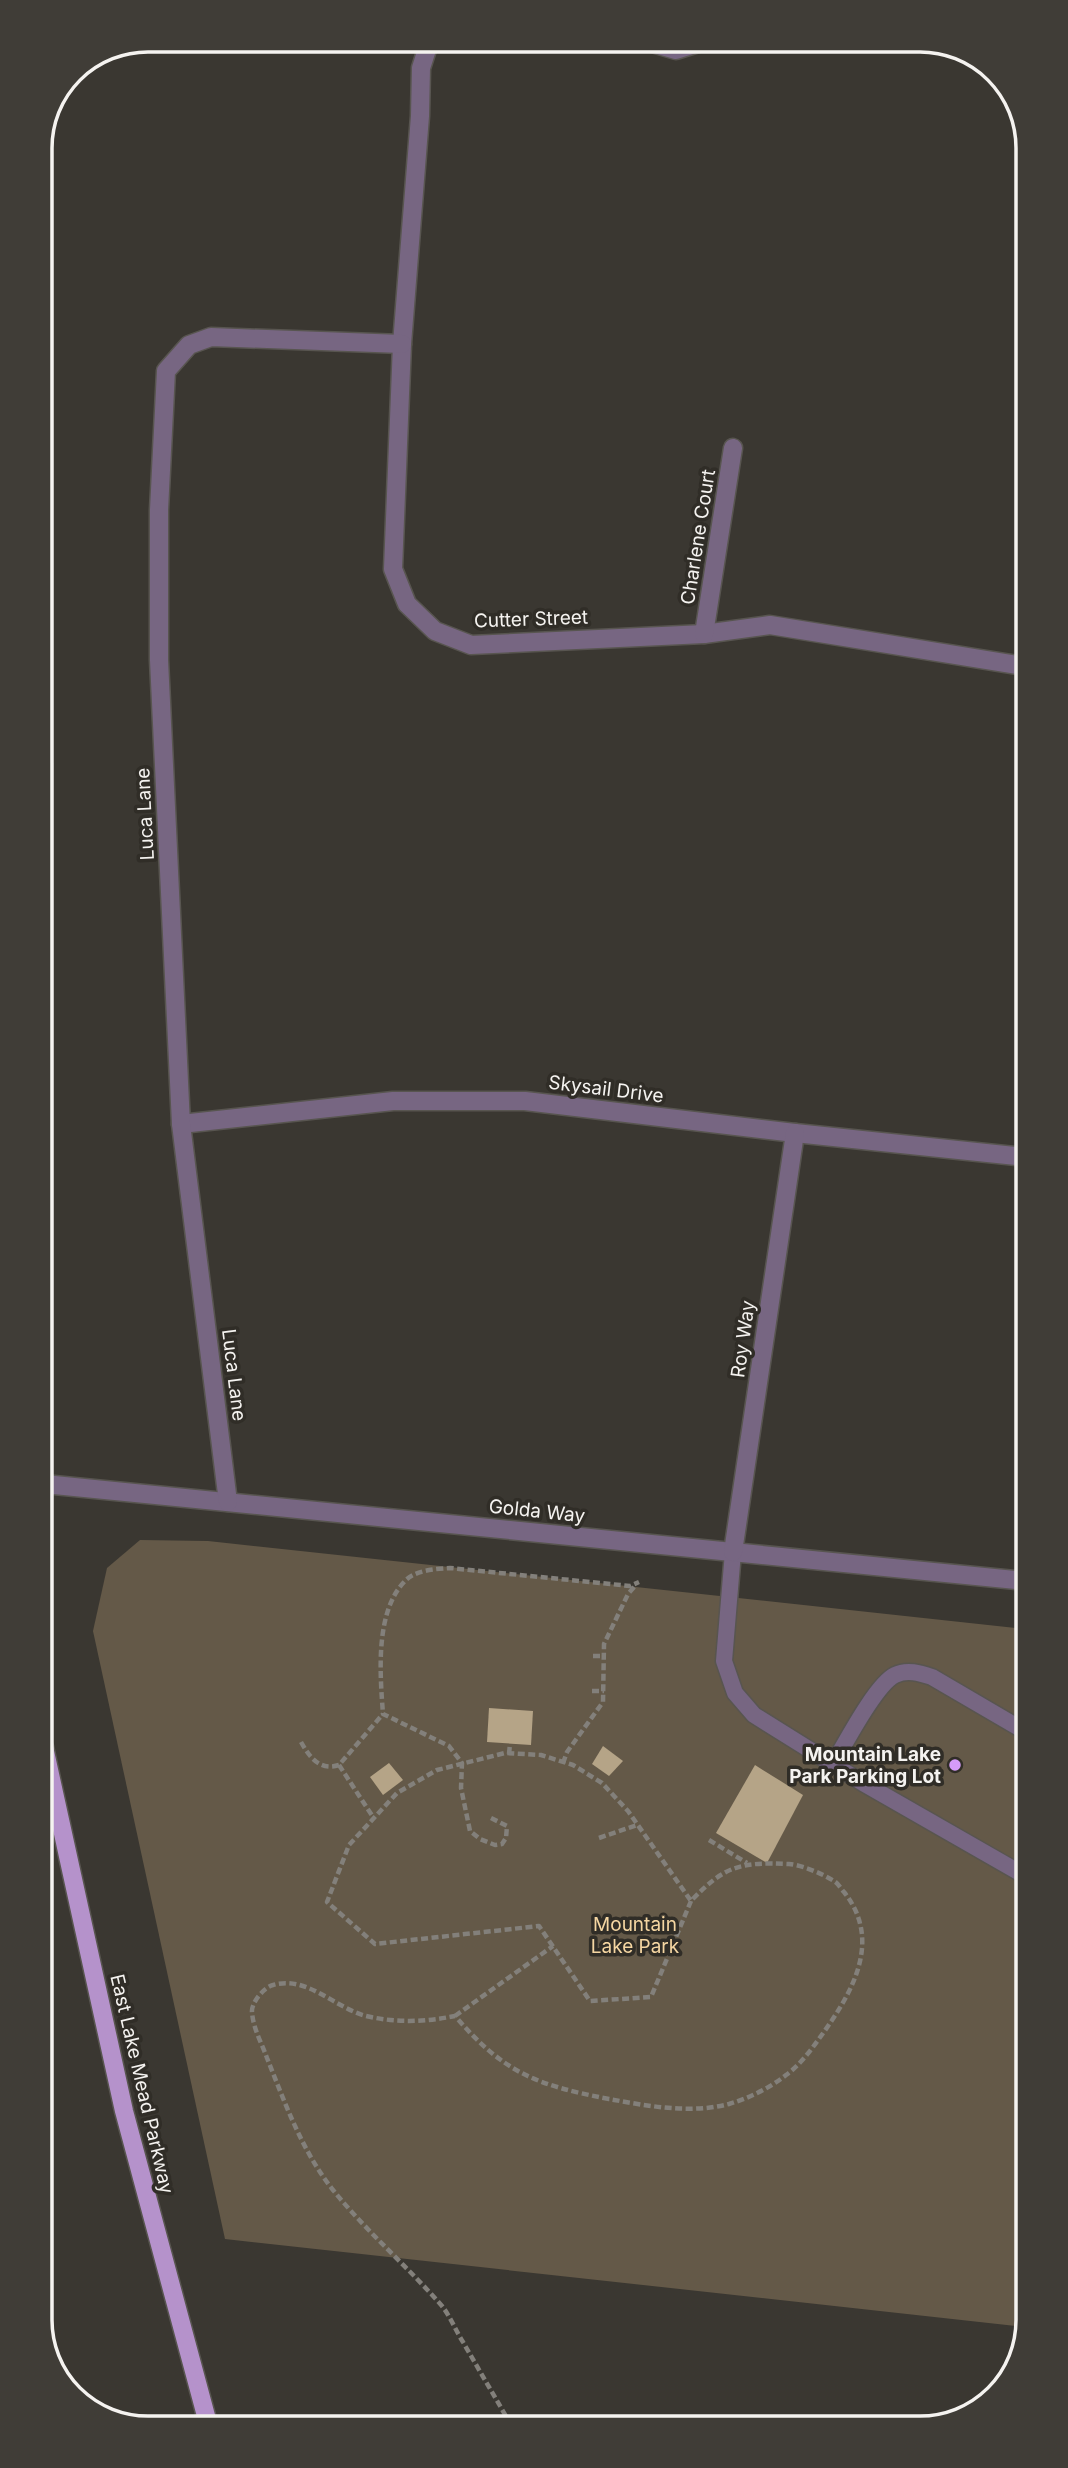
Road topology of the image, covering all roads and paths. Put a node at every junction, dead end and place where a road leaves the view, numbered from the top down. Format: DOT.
graph roads {
  1 [pos="426,52"];
  2 [pos="402,344"];
  3 [pos="733,448"];
  4 [pos="704,634"];
  5 [pos="1016,665"];
  6 [pos="181,1124"];
  7 [pos="794,1133"];
  8 [pos="1016,1156"];
  9 [pos="52,1485"];
  10 [pos="228,1502"];
  11 [pos="733,1552"];
  12 [pos="1016,1580"];
  13 [pos="593,1656"];
  14 [pos="604,1656"];
  15 [pos="592,1691"];
  16 [pos="604,1692"];
  17 [pos="383,1714"];
  18 [pos="1016,1726"];
  19 [pos="301,1742"];
  20 [pos="510,1744"];
  21 [pos="509,1754"];
  22 [pos="462,1763"];
  23 [pos="563,1763"];
  24 [pos="339,1765"];
  25 [pos="833,1765"];
  26 [pos="52,1785"];
  27 [pos="373,1816"];
  28 [pos="491,1818"];
  29 [pos="637,1825"];
  30 [pos="599,1838"];
  31 [pos="709,1840"];
  32 [pos="748,1864"];
  33 [pos="1016,1871"];
  34 [pos="691,1900"];
  35 [pos="553,1946"];
  36 [pos="455,2016"];
  37 [pos="206,2415"];
  38 [pos="505,2415"];
  1 -- 2 [label="street, Cutter Street"];
  2 -- 4 [label="street, Cutter Street"];
  2 -- 6 [label="street, Luca Lane"];
  3 -- 4 [label="street, Charlene Court"];
  4 -- 5 [label="street, Cutter Street"];
  6 -- 7 [label="street, Skysail Drive"];
  6 -- 10 [label="street, Luca Lane"];
  7 -- 8 [label="street, Skysail Drive"];
  7 -- 11 [label="street, Roy Way"];
  9 -- 10 [label="street, Golda Way"];
  10 -- 11 [label="street, Golda Way"];
  11 -- 12 [label="street, Golda Way"];
  11 -- 25 [label="lane"];
  13 -- 14 [label="path"];
  14 -- 16 [label="path"];
  14 -- 17 [label="path"];
  15 -- 16 [label="path"];
  16 -- 23 [label="path"];
  17 -- 22 [label="path"];
  17 -- 24 [label="path"];
  18 -- 25 [label="lane"];
  19 -- 24 [label="path"];
  20 -- 21 [label="path"];
  21 -- 22 [label="path"];
  21 -- 23 [label="path"];
  22 -- 27 [label="path"];
  22 -- 28 [label="path"];
  23 -- 29 [label="path"];
  24 -- 27 [label="path"];
  25 -- 33 [label="lane"];
  26 -- 37 [label="main road, East Lake Mead Parkway"];
  27 -- 35 [label="path"];
  29 -- 30 [label="path"];
  29 -- 34 [label="path"];
  31 -- 32 [label="path"];
  32 -- 34 [label="path"];
  32 -- 36 [label="path"];
  34 -- 35 [label="path"];
  35 -- 36 [label="path"];
  36 -- 38 [label="path"];
}
